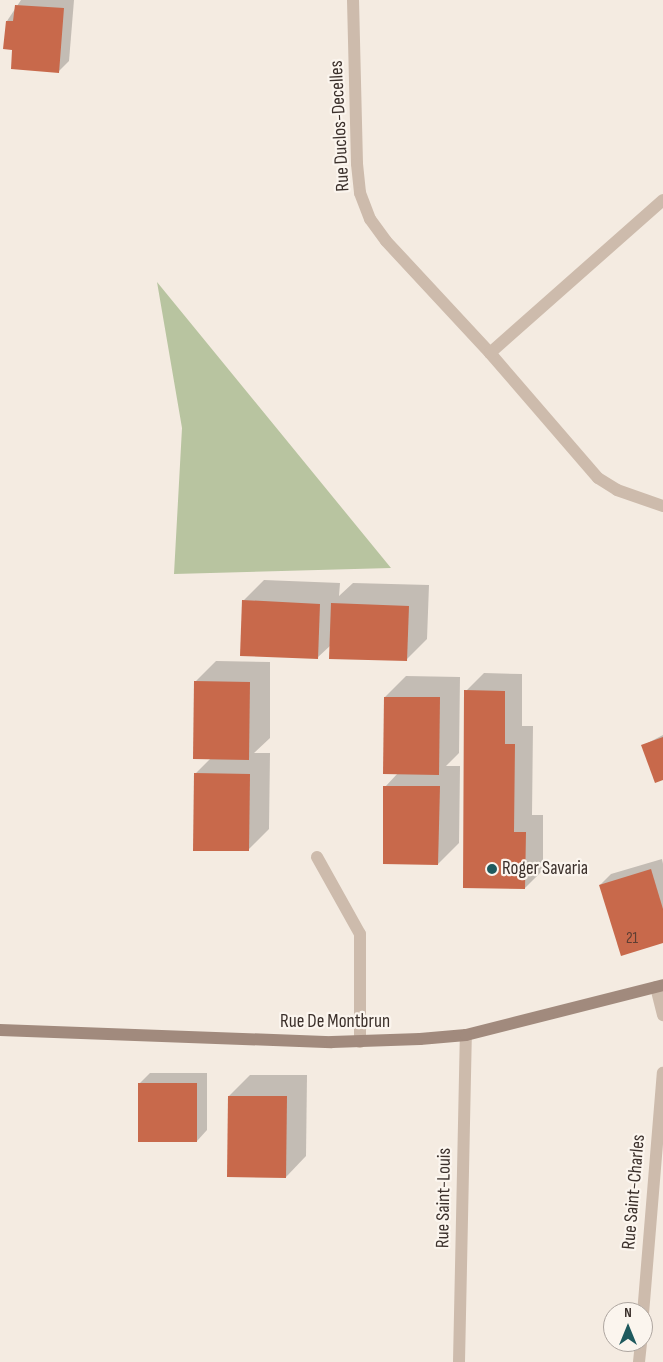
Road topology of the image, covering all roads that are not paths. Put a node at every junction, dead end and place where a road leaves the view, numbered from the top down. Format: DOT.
graph roads {
  1 [pos="353,0"];
  2 [pos="663,200"];
  3 [pos="490,353"];
  4 [pos="663,506"];
  5 [pos="317,857"];
  6 [pos="659,986"];
  7 [pos="663,1015"];
  8 [pos="0,1030"];
  9 [pos="466,1035"];
  10 [pos="360,1042"];
  11 [pos="663,1073"];
  12 [pos="644,1302"];
  13 [pos="459,1362"];
  1 -- 3 [label="street, Rue Duclos-Decelles"];
  2 -- 3 [label="street"];
  3 -- 4 [label="street, Rue Duclos-Decelles"];
  5 -- 10 [label="street"];
  6 -- 7 [label="street"];
  6 -- 9 [label="street, Rue De Montbrun"];
  8 -- 10 [label="street, Rue De Montbrun"];
  9 -- 10 [label="street, Rue De Montbrun"];
  9 -- 13 [label="street, Rue Saint-Louis"];
  11 -- 12 [label="street, Rue Saint-Charles"];
}
